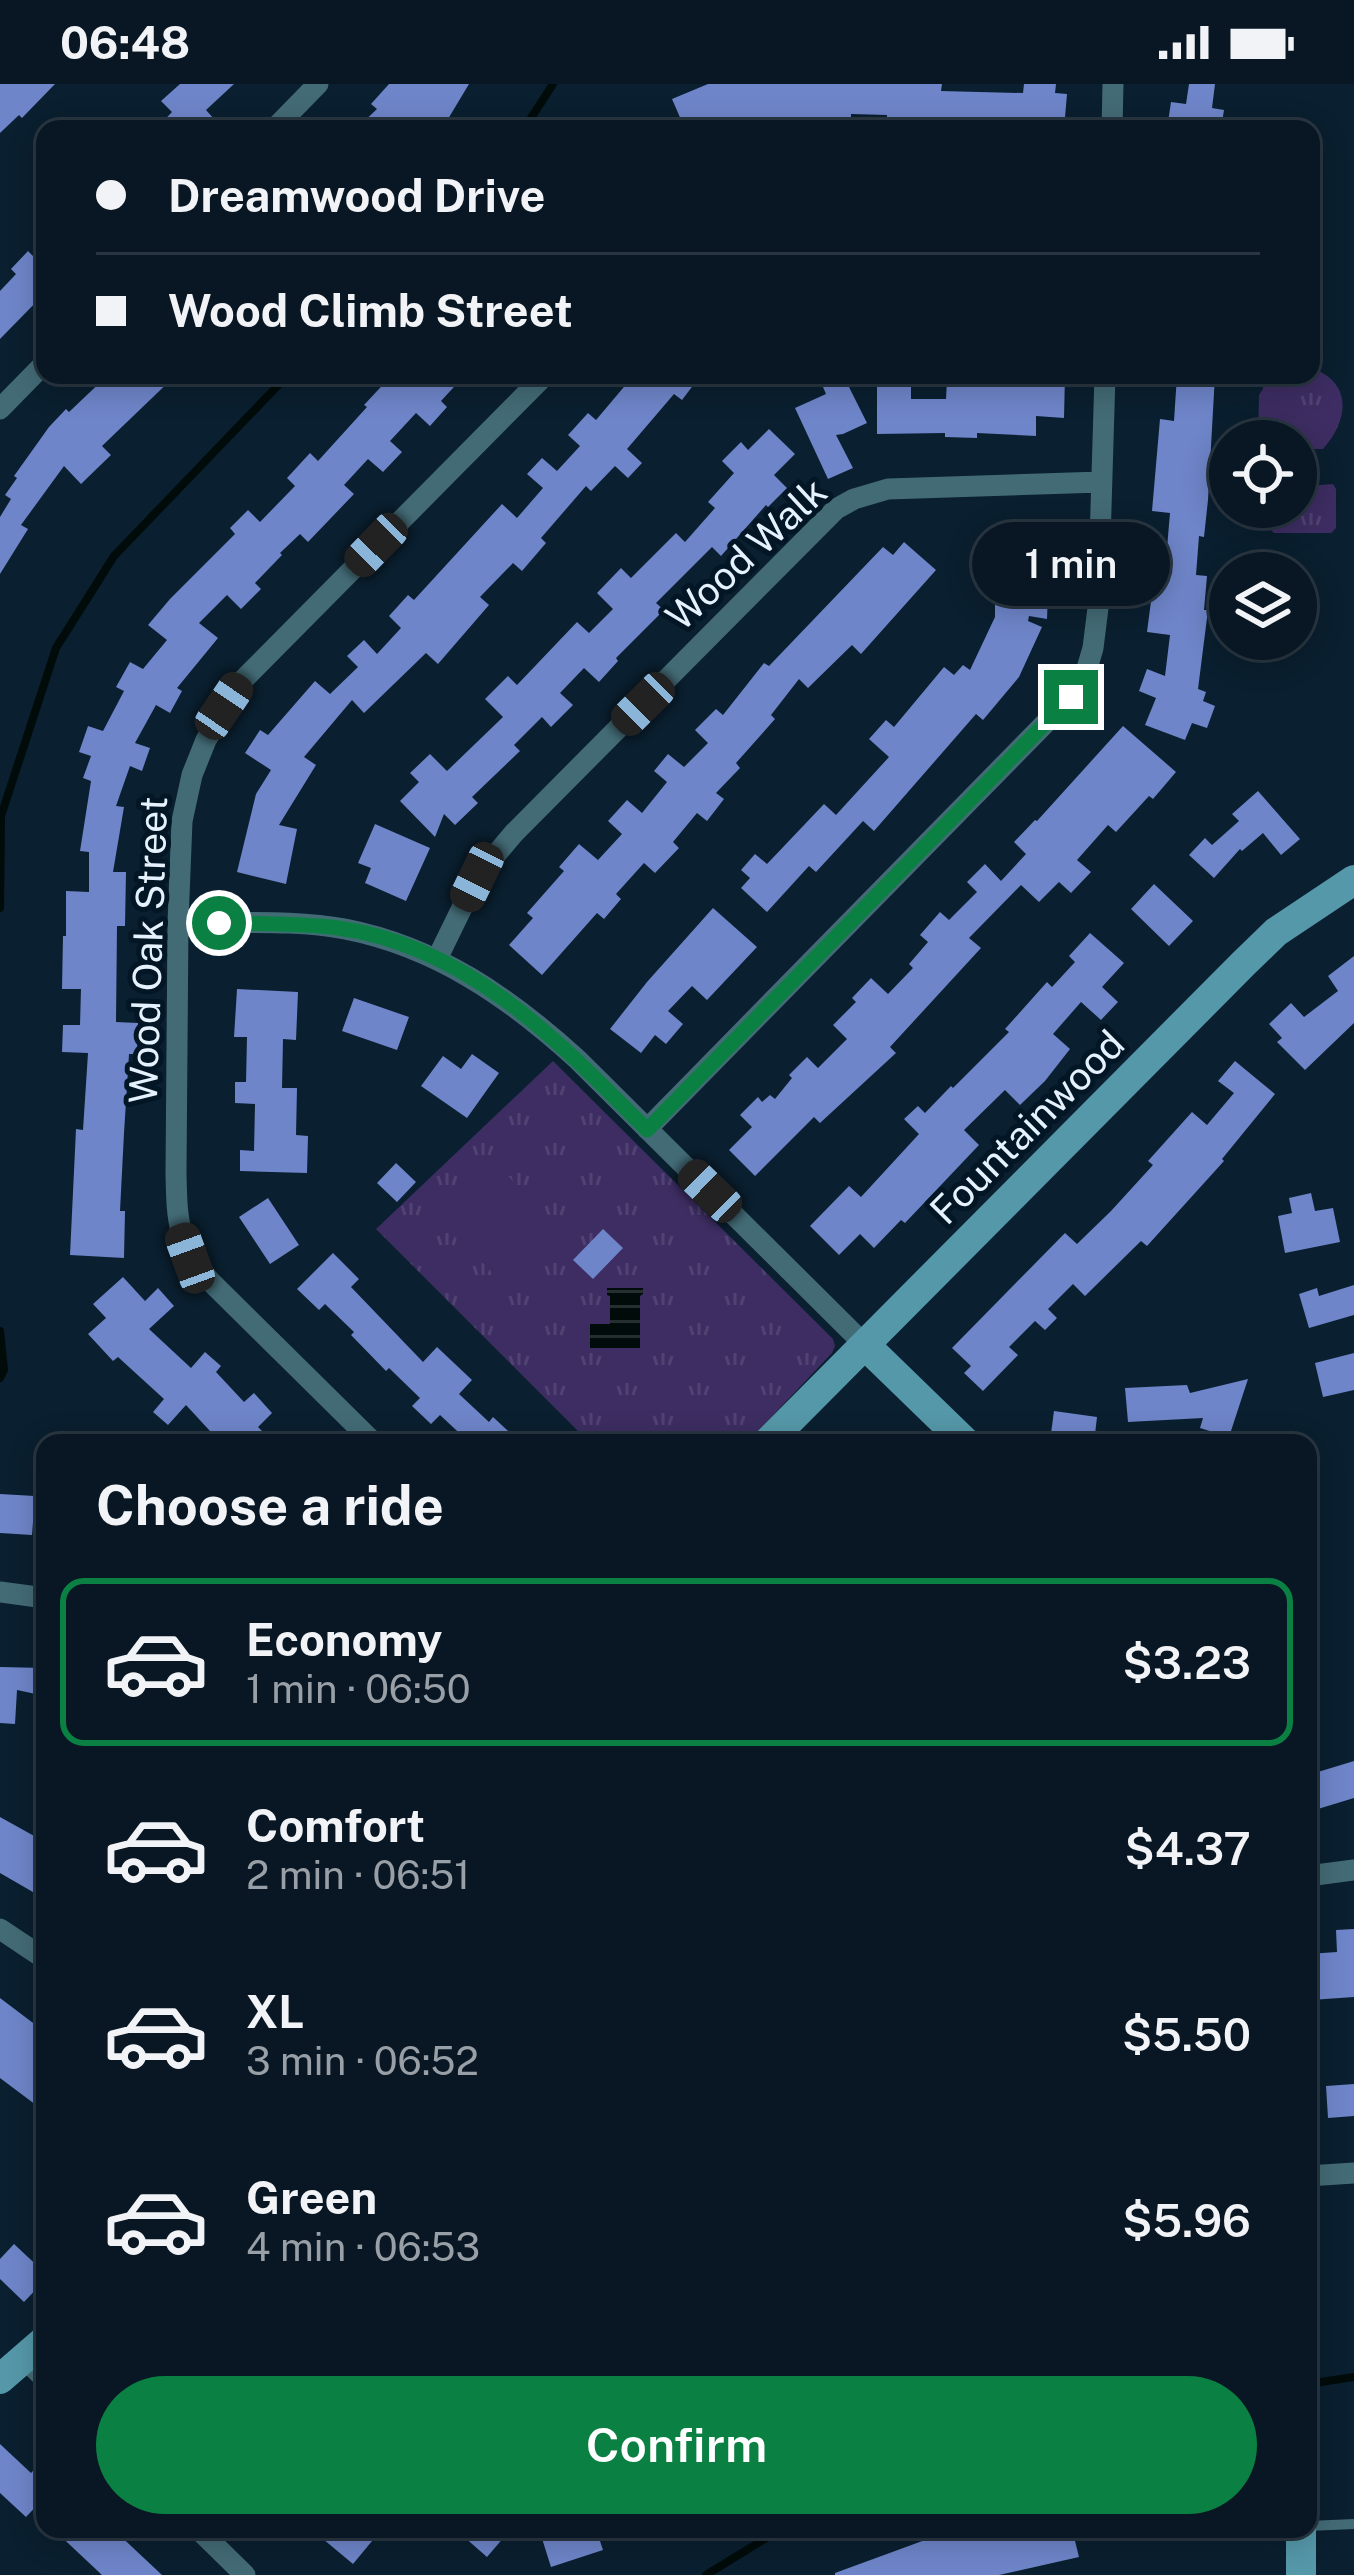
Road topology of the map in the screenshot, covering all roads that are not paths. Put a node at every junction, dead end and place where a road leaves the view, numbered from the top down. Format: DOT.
graph roads {
  1 [pos="318,84"];
  2 [pos="1113,84"];
  3 [pos="283,120"];
  4 [pos="1112,120"];
  5 [pos="36,372"];
  6 [pos="536,384"];
  7 [pos="1105,384"];
  8 [pos="0,409"];
  9 [pos="1101,482"];
  10 [pos="1354,880"];
  11 [pos="178,922"];
  12 [pos="437,959"];
  13 [pos="647,1130"];
  14 [pos="865,1345"];
  15 [pos="365,1434"];
  16 [pos="775,1434"];
  17 [pos="957,1434"];
  18 [pos="0,1592"];
  19 [pos="36,1597"];
  20 [pos="1354,1870"];
  21 [pos="1317,1875"];
  22 [pos="0,1929"];
  23 [pos="36,1953"];
  24 [pos="1354,2173"];
  25 [pos="1317,2175"];
  26 [pos="36,2360"];
  27 [pos="0,2379"];
  28 [pos="1354,2524"];
  29 [pos="1317,2527"];
  30 [pos="207,2538"];
  31 [pos="1304,2538"];
  32 [pos="245,2575"];
  33 [pos="1301,2575"];
  1 -- 3 [label="street"];
  2 -- 4 [label="street"];
  5 -- 8 [label="street"];
  6 -- 11 [label="street, Wood Oak Street"];
  7 -- 9 [label="street"];
  9 -- 12 [label="street, Wood Walk"];
  9 -- 13 [label="street"];
  10 -- 14 [label="street, Fountainwood"];
  11 -- 12 [label="street"];
  11 -- 15 [label="street, Wood Oak Street"];
  12 -- 13 [label="street"];
  13 -- 14 [label="street"];
  14 -- 16 [label="street, Fountainwood"];
  14 -- 17 [label="street"];
  18 -- 19 [label="street"];
  20 -- 21 [label="street"];
  22 -- 23 [label="street"];
  24 -- 25 [label="street"];
  26 -- 27 [label="street"];
  28 -- 29 [label="lane"];
  30 -- 32 [label="street"];
  31 -- 33 [label="street"];
}
